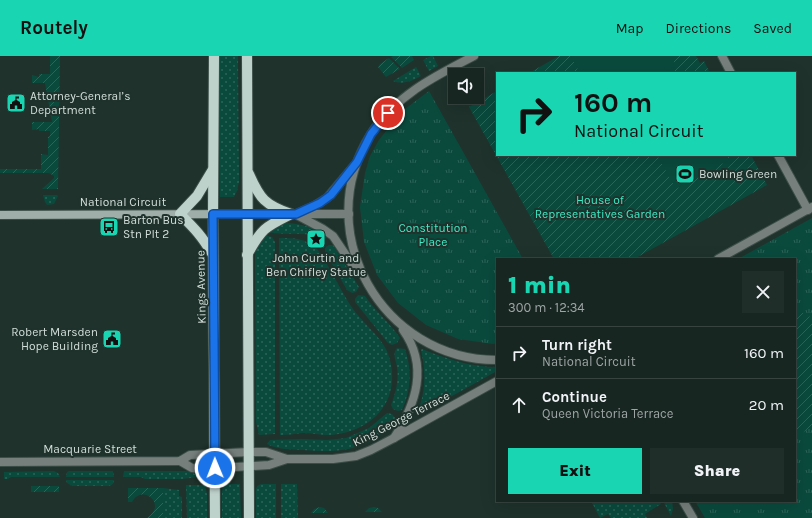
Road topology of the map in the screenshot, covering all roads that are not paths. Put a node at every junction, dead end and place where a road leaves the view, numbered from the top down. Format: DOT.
graph roads {
  1 [pos="214,56"];
  2 [pos="247,56"];
  3 [pos="474,56"];
  4 [pos="722,56"];
  5 [pos="731,72"];
  6 [pos="779,156"];
  7 [pos="357,162"];
  8 [pos="213,169"];
  9 [pos="247,169"];
  10 [pos="810,208"];
  11 [pos="180,214"];
  12 [pos="213,214"];
  13 [pos="247,214"];
  14 [pos="294,214"];
  15 [pos="349,214"];
  16 [pos="0,215"];
  17 [pos="213,256"];
  18 [pos="247,256"];
  19 [pos="720,258"];
  20 [pos="366,281"];
  21 [pos="398,323"];
  22 [pos="496,360"];
  23 [pos="496,382"];
  24 [pos="394,438"];
  25 [pos="249,452"];
  26 [pos="215,453"];
  27 [pos="287,459"];
  28 [pos="180,461"];
  29 [pos="0,462"];
  30 [pos="249,466"];
  31 [pos="215,468"];
  32 [pos="684,502"];
  33 [pos="215,518"];
  34 [pos="250,518"];
  35 [pos="693,518"];
  1 -- 8 [label="main road, Kings Avenue"];
  2 -- 9 [label="main road"];
  3 -- 7 [label="street"];
  4 -- 5 [label="street"];
  6 -- 10 [label="street"];
  7 -- 14 [label="street"];
  7 -- 15 [label="street"];
  8 -- 11 [label="main road"];
  8 -- 12 [label="main road, Kings Avenue"];
  9 -- 13 [label="main road"];
  9 -- 14 [label="main road"];
  10 -- 19 [label="street"];
  11 -- 12 [label="street, National Circuit"];
  11 -- 16 [label="street, National Circuit"];
  11 -- 17 [label="main road"];
  12 -- 13 [label="street, National Circuit"];
  12 -- 17 [label="main road, Kings Avenue"];
  13 -- 14 [label="street"];
  13 -- 18 [label="main road"];
  14 -- 15 [label="street"];
  14 -- 18 [label="main road"];
  14 -- 20 [label="street"];
  15 -- 20 [label="street"];
  17 -- 26 [label="main road, Kings Avenue"];
  18 -- 25 [label="main road"];
  20 -- 21 [label="street"];
  21 -- 22 [label="street"];
  21 -- 24 [label="street"];
  23 -- 24 [label="street, King George Terrace"];
  24 -- 27 [label="street, King George Terrace"];
  25 -- 26 [label="street, Macquarie Street"];
  25 -- 27 [label="street, King George Terrace"];
  25 -- 30 [label="main road"];
  26 -- 28 [label="street, Macquarie Street"];
  26 -- 31 [label="main road, Kings Avenue"];
  27 -- 30 [label="street, King George Terrace"];
  28 -- 29 [label="street, Macquarie Street"];
  28 -- 31 [label="street, Macquarie Street"];
  30 -- 31 [label="street, Macquarie Street"];
  30 -- 34 [label="main road"];
  31 -- 33 [label="main road, Kings Avenue"];
  32 -- 35 [label="street"];
}
